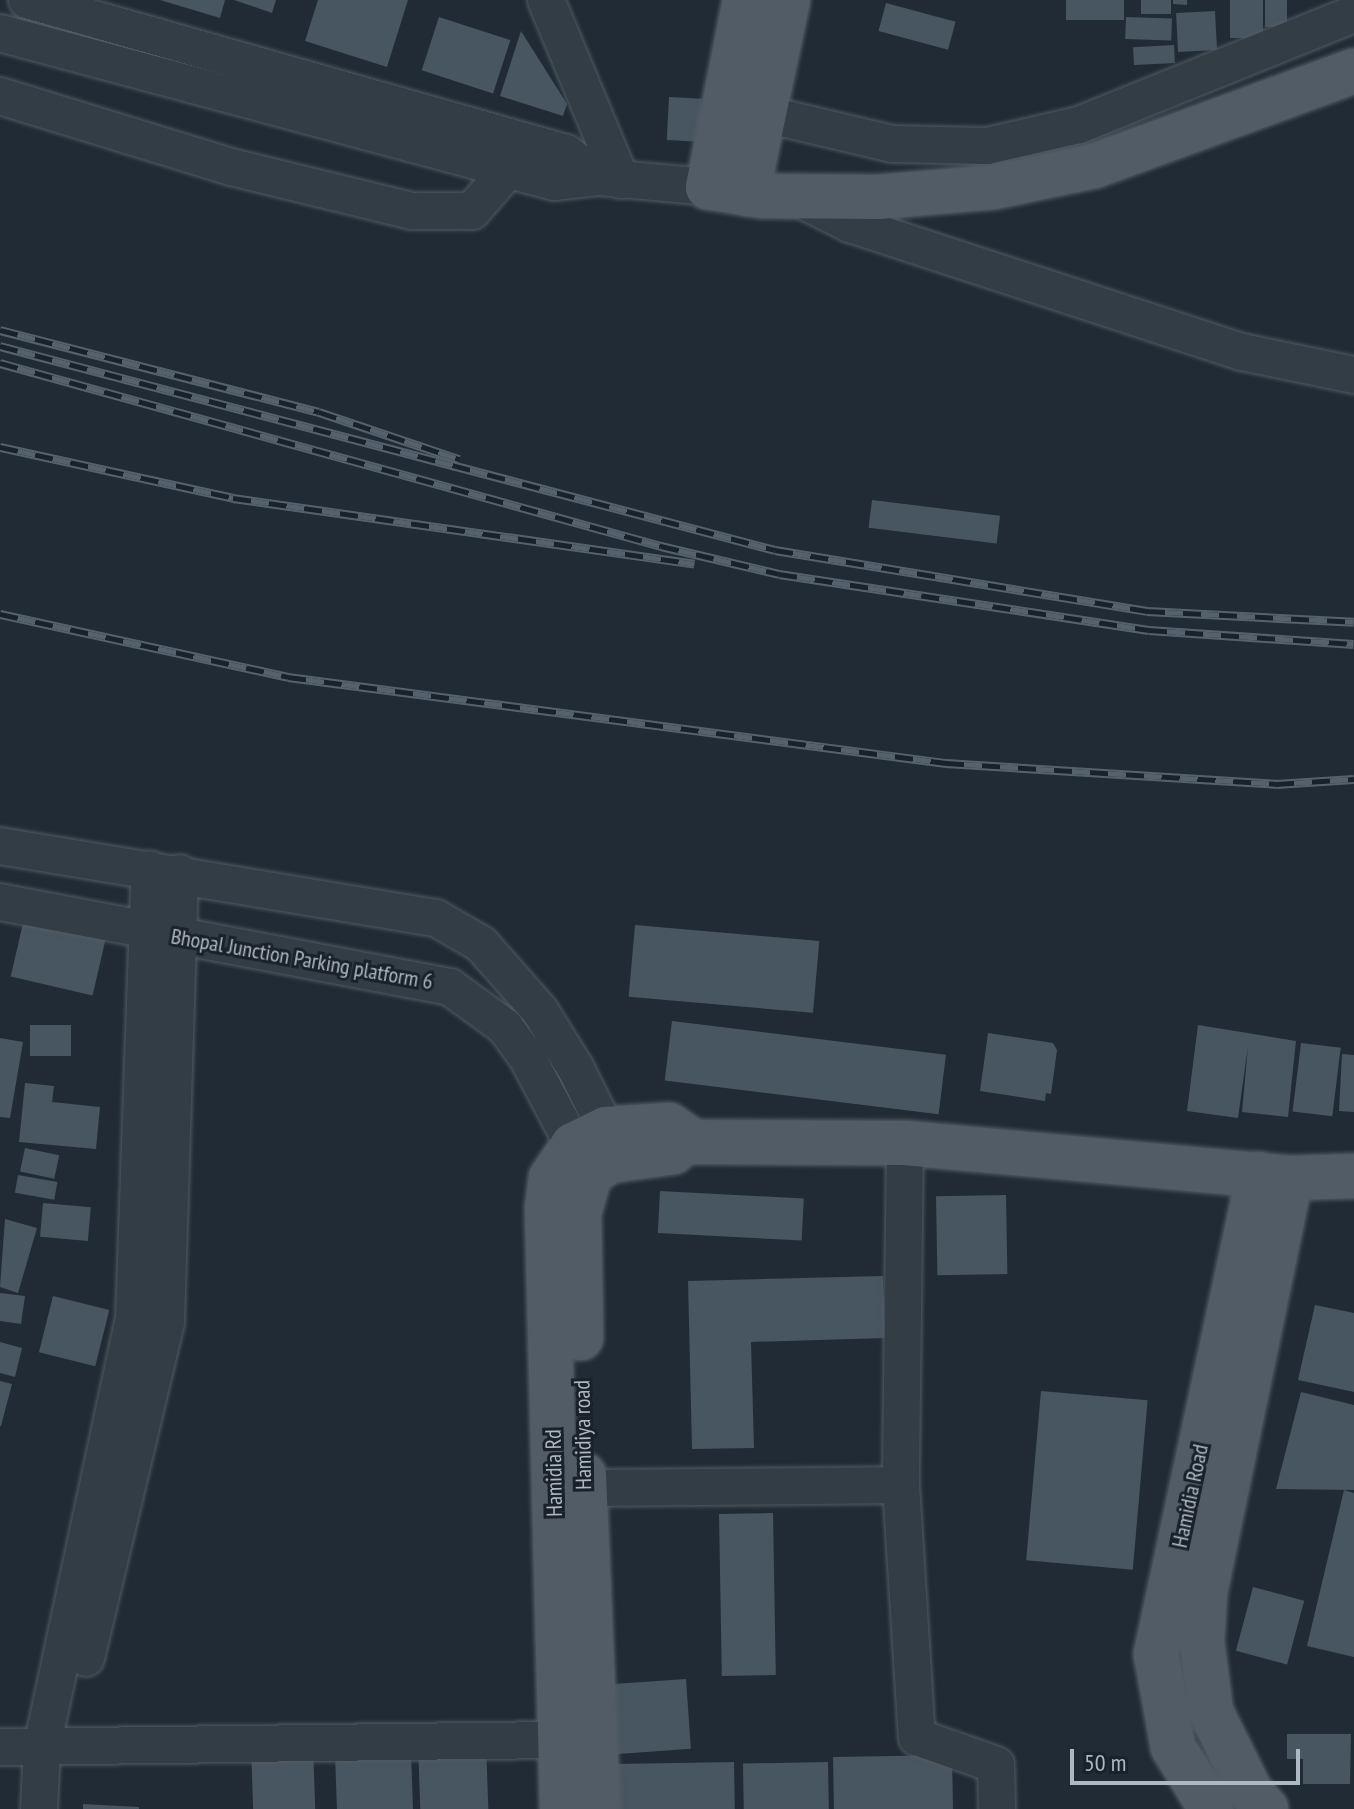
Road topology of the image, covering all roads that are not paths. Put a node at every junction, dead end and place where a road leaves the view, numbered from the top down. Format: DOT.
graph roads {
  1 [pos="27,0"];
  2 [pos="546,0"];
  3 [pos="745,0"];
  4 [pos="788,0"];
  5 [pos="1348,10"];
  6 [pos="0,33"];
  7 [pos="1354,71"];
  8 [pos="0,96"];
  9 [pos="761,113"];
  10 [pos="508,170"];
  11 [pos="610,178"];
  12 [pos="728,190"];
  13 [pos="800,199"];
  14 [pos="1354,375"];
  15 [pos="0,846"];
  16 [pos="165,871"];
  17 [pos="0,902"];
  18 [pos="163,934"];
  19 [pos="905,1143"];
  20 [pos="597,1152"];
  21 [pos="1275,1176"];
  22 [pos="1354,1176"];
  23 [pos="901,1485"];
  24 [pos="584,1488"];
  25 [pos="1204,1663"];
  26 [pos="1159,1671"];
  27 [pos="578,1738"];
  28 [pos="53,1746"];
  29 [pos="0,1747"];
  30 [pos="39,1809"];
  31 [pos="62,1809"];
  32 [pos="562,1809"];
  33 [pos="598,1809"];
  34 [pos="997,1809"];
  35 [pos="1211,1809"];
  36 [pos="1266,1809"];
  1 -- 11 [label="street"];
  2 -- 11 [label="street"];
  3 -- 12 [label="main road"];
  4 -- 9 [label="main road"];
  5 -- 9 [label="street"];
  6 -- 10 [label="street"];
  7 -- 13 [label="main road"];
  8 -- 10 [label="street"];
  9 -- 12 [label="main road"];
  10 -- 11 [label="street"];
  11 -- 12 [label="street"];
  12 -- 13 [label="main road"];
  13 -- 14 [label="street"];
  15 -- 16 [label="street"];
  16 -- 18 [label="street"];
  16 -- 20 [label="street"];
  17 -- 18 [label="street, Bhopal Junction Parking platform 6"];
  18 -- 20 [label="street, Bhopal Junction Parking platform 6"];
  18 -- 28 [label="street"];
  19 -- 20 [label="main road"];
  19 -- 21 [label="main road"];
  19 -- 23 [label="street"];
  20 -- 24 [label="main road, Hamidiya road"];
  20 -- 27 [label="main road, Hamidia Rd"];
  21 -- 22 [label="main road"];
  21 -- 25 [label="main road, Hamidia Road"];
  21 -- 26 [label="main road, Hamidia Road"];
  23 -- 24 [label="street"];
  23 -- 34 [label="street"];
  24 -- 27 [label="main road, Hamidiya road"];
  25 -- 26 [label="main road"];
  25 -- 36 [label="main road, Hamidia Road"];
  26 -- 35 [label="main road, Hamidia Road"];
  27 -- 28 [label="street"];
  27 -- 32 [label="main road, Hamidia Rd"];
  27 -- 33 [label="main road, Hamidiya road"];
  28 -- 29 [label="street"];
  28 -- 30 [label="street"];
  28 -- 31 [label="street"];
}
